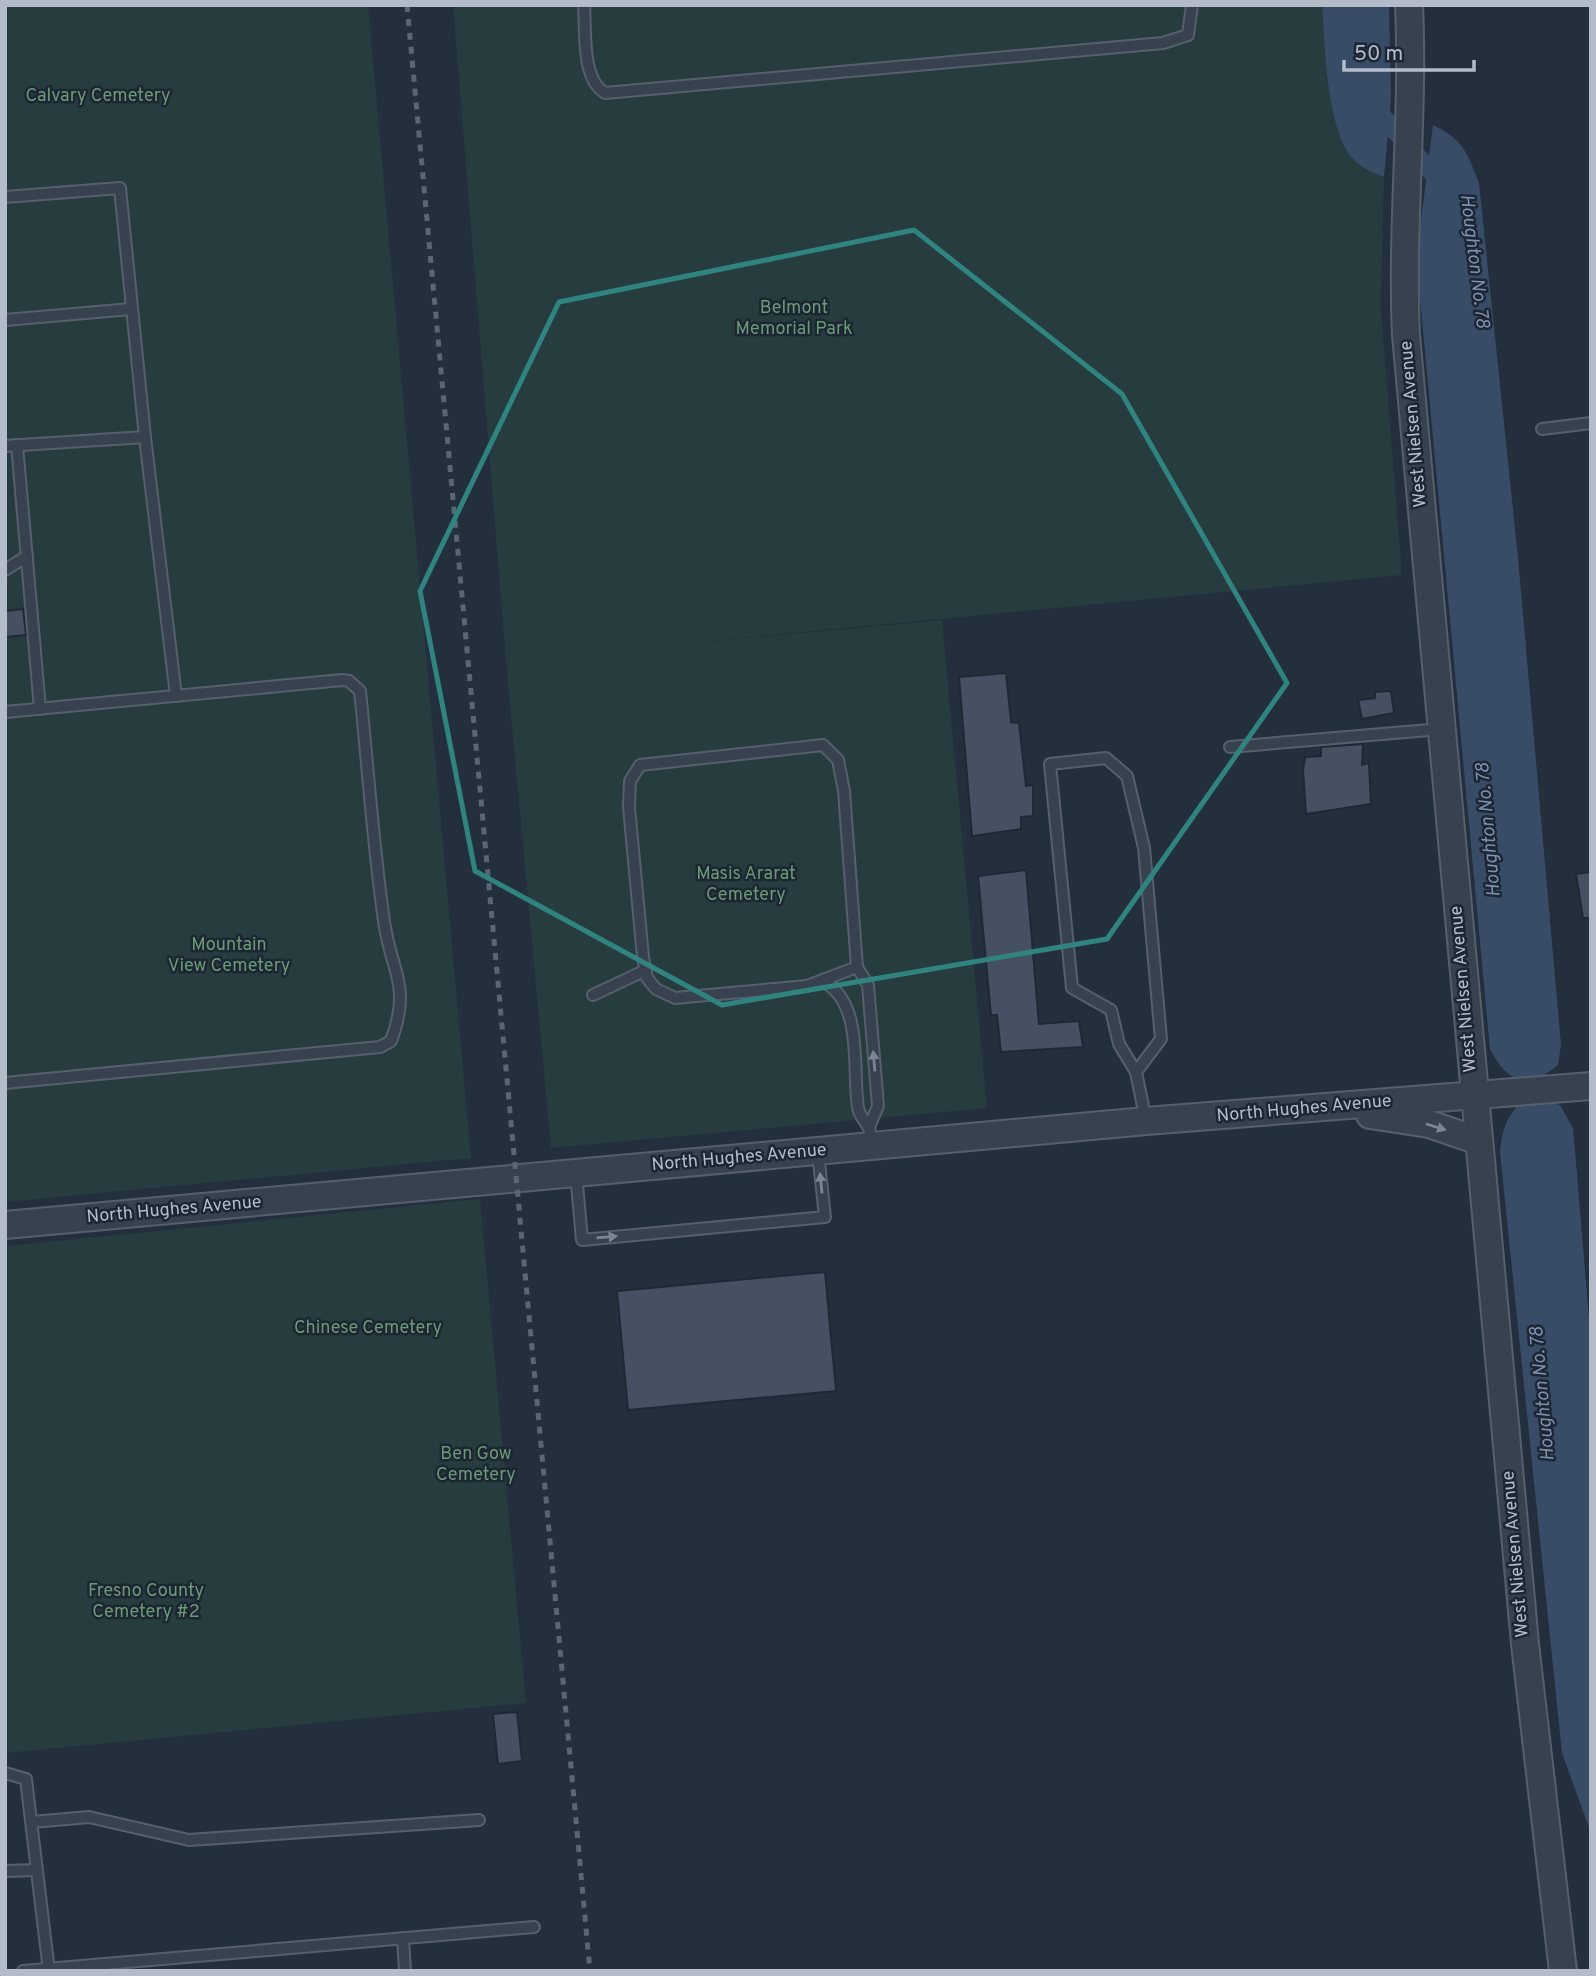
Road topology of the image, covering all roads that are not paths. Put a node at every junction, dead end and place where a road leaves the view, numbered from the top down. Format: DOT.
graph roads {
  1 [pos="584,5"];
  2 [pos="1192,5"];
  3 [pos="1409,5"];
  4 [pos="5,197"];
  5 [pos="131,309"];
  6 [pos="5,320"];
  7 [pos="1591,424"];
  8 [pos="1542,429"];
  9 [pos="145,437"];
  10 [pos="17,445"];
  11 [pos="5,446"];
  12 [pos="27,556"];
  13 [pos="5,570"];
  14 [pos="176,696"];
  15 [pos="40,709"];
  16 [pos="5,712"];
  17 [pos="1441,729"];
  18 [pos="1230,747"];
  19 [pos="857,967"];
  20 [pos="646,970"];
  21 [pos="824,982"];
  22 [pos="593,995"];
  23 [pos="1136,1072"];
  24 [pos="5,1083"];
  25 [pos="1591,1086"];
  26 [pos="1473,1095"];
  27 [pos="1295,1111"];
  28 [pos="1146,1121"];
  29 [pos="871,1136"];
  30 [pos="1476,1140"];
  31 [pos="818,1151"];
  32 [pos="576,1173"];
  33 [pos="5,1225"];
  34 [pos="5,1773"];
  35 [pos="479,1820"];
  36 [pos="32,1822"];
  37 [pos="37,1870"];
  38 [pos="5,1871"];
  39 [pos="534,1927"];
  40 [pos="403,1938"];
  41 [pos="49,1970"];
  42 [pos="23,1971"];
  43 [pos="405,1971"];
  44 [pos="1563,1971"];
  1 -- 2 [label="lane"];
  3 -- 17 [label="street, West Nielsen Avenue"];
  4 -- 5 [label="lane"];
  5 -- 6 [label="lane"];
  5 -- 9 [label="lane"];
  7 -- 8 [label="lane"];
  9 -- 10 [label="lane"];
  9 -- 14 [label="lane"];
  10 -- 11 [label="lane"];
  10 -- 12 [label="lane"];
  12 -- 13 [label="lane"];
  12 -- 15 [label="lane"];
  14 -- 15 [label="lane"];
  14 -- 24 [label="lane"];
  15 -- 16 [label="lane"];
  17 -- 18 [label="lane"];
  17 -- 26 [label="street, West Nielsen Avenue"];
  19 -- 20 [label="lane"];
  19 -- 21 [label="lane"];
  29 -- 19 [label="lane, one-way"];
  20 -- 21 [label="lane"];
  20 -- 22 [label="lane"];
  21 -- 29 [label="lane"];
  23 -- 23 [label="lane"];
  23 -- 28 [label="lane"];
  25 -- 26 [label="street, North Hughes Avenue"];
  26 -- 27 [label="street, North Hughes Avenue"];
  26 -- 30 [label="street, West Nielsen Avenue"];
  27 -- 28 [label="street, North Hughes Avenue"];
  27 -- 30 [label="street, one-way"];
  28 -- 29 [label="street, North Hughes Avenue"];
  29 -- 31 [label="street, North Hughes Avenue"];
  30 -- 44 [label="street, West Nielsen Avenue"];
  31 -- 32 [label="street, North Hughes Avenue"];
  32 -- 31 [label="lane, one-way"];
  32 -- 33 [label="street, North Hughes Avenue"];
  34 -- 36 [label="lane"];
  35 -- 36 [label="lane"];
  36 -- 37 [label="lane"];
  37 -- 38 [label="lane"];
  37 -- 41 [label="lane"];
  39 -- 40 [label="lane"];
  40 -- 41 [label="lane"];
  40 -- 43 [label="lane"];
  41 -- 42 [label="lane"];
}
